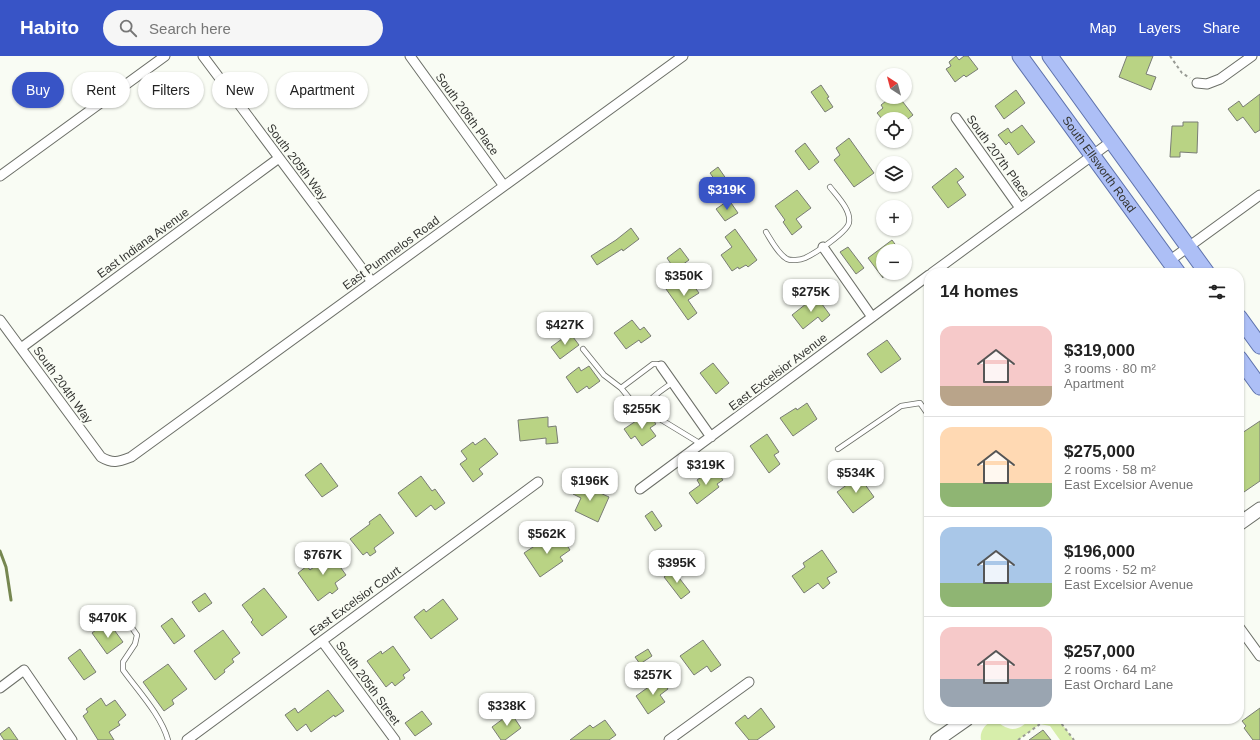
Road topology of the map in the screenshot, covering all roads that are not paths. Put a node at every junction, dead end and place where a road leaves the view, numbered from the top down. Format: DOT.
graph roads {
  1 [pos="165,56"];
  2 [pos="203,56"];
  3 [pos="683,56"];
  4 [pos="1020,56"];
  5 [pos="1050,56"];
  6 [pos="1252,56"];
  7 [pos="414,57"];
  8 [pos="1197,83"];
  9 [pos="956,118"];
  10 [pos="1112,141"];
  11 [pos="1092,155"];
  12 [pos="279,158"];
  13 [pos="0,176"];
  14 [pos="504,186"];
  15 [pos="830,187"];
  16 [pos="1260,195"];
  17 [pos="1020,208"];
  18 [pos="766,232"];
  19 [pos="823,247"];
  20 [pos="1188,247"];
  21 [pos="1173,267"];
  22 [pos="939,268"];
  23 [pos="1203,268"];
  24 [pos="924,279"];
  25 [pos="372,282"];
  26 [pos="872,317"];
  27 [pos="0,320"];
  28 [pos="1244,324"];
  29 [pos="1260,346"];
  30 [pos="21,348"];
  31 [pos="583,349"];
  32 [pos="1244,365"];
  33 [pos="661,366"];
  34 [pos="672,383"];
  35 [pos="1260,387"];
  36 [pos="621,388"];
  37 [pos="645,406"];
  38 [pos="924,409"];
  39 [pos="711,437"];
  40 [pos="701,444"];
  41 [pos="838,449"];
  42 [pos="109,462"];
  43 [pos="538,482"];
  44 [pos="640,488"];
  45 [pos="1260,509"];
  46 [pos="1244,521"];
  47 [pos="121,612"];
  48 [pos="1244,634"];
  49 [pos="322,641"];
  50 [pos="1260,656"];
  51 [pos="749,682"];
  52 [pos="0,688"];
  53 [pos="960,724"];
  54 [pos="72,740"];
  55 [pos="168,740"];
  56 [pos="187,740"];
  57 [pos="395,740"];
  58 [pos="669,740"];
  59 [pos="937,740"];
  1 -- 13 [label="street"];
  2 -- 12 [label="street, South 205th Way"];
  3 -- 14 [label="street, East Pummelos Road"];
  4 -- 11 [label="main road, South Ellsworth Road"];
  5 -- 10 [label="main road, South Ellsworth Road"];
  6 -- 8 [label="street"];
  7 -- 14 [label="street, South 206th Place"];
  9 -- 17 [label="street, South 207th Place"];
  10 -- 11 [label="street"];
  10 -- 20 [label="main road, South Ellsworth Road"];
  11 -- 17 [label="street"];
  11 -- 21 [label="main road, South Ellsworth Road"];
  12 -- 25 [label="street, South 205th Way"];
  12 -- 30 [label="street, East Indiana Avenue"];
  14 -- 25 [label="street, East Pummelos Road"];
  15 -- 19 [label="lane"];
  16 -- 20 [label="street"];
  17 -- 22 [label="street"];
  18 -- 19 [label="lane"];
  19 -- 26 [label="street"];
  20 -- 21 [label="street"];
  20 -- 23 [label="main road, South Ellsworth Road"];
  24 -- 26 [label="street, East Excelsior Avenue"];
  25 -- 42 [label="street, East Pummelos Road"];
  26 -- 39 [label="street, East Excelsior Avenue"];
  27 -- 30 [label="street, South 204th Way"];
  28 -- 29 [label="main road"];
  30 -- 42 [label="street, South 204th Way"];
  31 -- 36 [label="lane"];
  32 -- 35 [label="main road"];
  33 -- 34 [label="street"];
  33 -- 36 [label="lane"];
  34 -- 37 [label="lane"];
  34 -- 39 [label="street"];
  36 -- 37 [label="lane"];
  37 -- 40 [label="lane"];
  38 -- 41 [label="lane"];
  39 -- 40 [label="street, East Excelsior Avenue"];
  40 -- 44 [label="street, East Excelsior Avenue"];
  43 -- 49 [label="street, East Excelsior Court"];
  45 -- 46 [label="street"];
  47 -- 55 [label="lane"];
  48 -- 50 [label="street"];
  49 -- 56 [label="street, East Excelsior Court"];
  49 -- 57 [label="street, South 205th Street"];
  51 -- 58 [label="street"];
  52 -- 54 [label="street"];
  53 -- 59 [label="street"];
}
